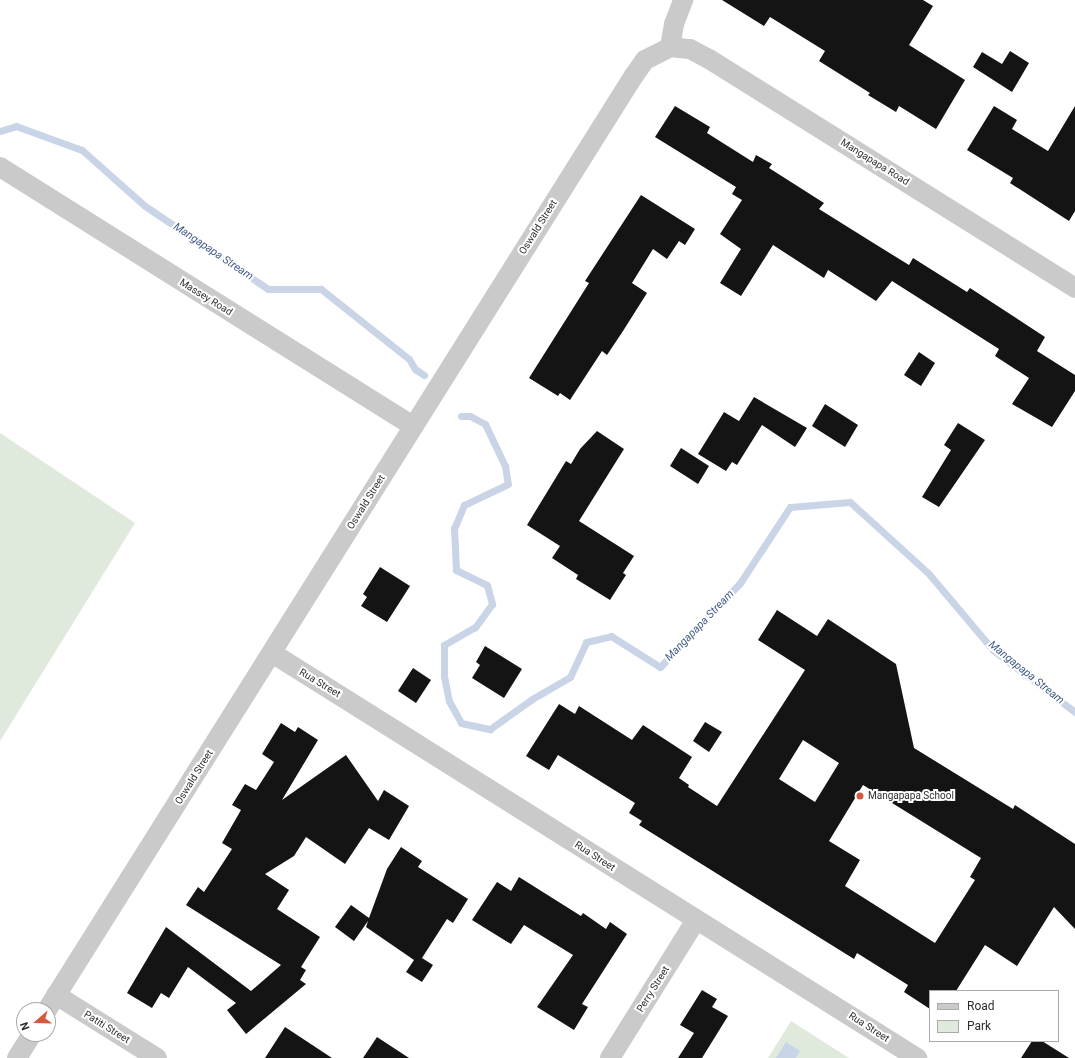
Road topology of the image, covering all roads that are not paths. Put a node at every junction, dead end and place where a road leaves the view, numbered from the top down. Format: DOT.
graph roads {
  1 [pos="683,0"];
  2 [pos="670,47"];
  3 [pos="0,167"];
  4 [pos="1075,288"];
  5 [pos="413,426"];
  6 [pos="272,653"];
  7 [pos="696,920"];
  8 [pos="53,1002"];
  9 [pos="56,1005"];
  10 [pos="27,1042"];
  11 [pos="17,1058"];
  12 [pos="157,1058"];
  13 [pos="610,1058"];
  14 [pos="917,1058"];
  1 -- 2 [label="street"];
  2 -- 4 [label="street, Mangapapa Road"];
  2 -- 5 [label="street, Oswald Street"];
  3 -- 5 [label="street, Massey Road"];
  5 -- 6 [label="street, Oswald Street"];
  6 -- 7 [label="street, Rua Street"];
  6 -- 8 [label="street, Oswald Street"];
  7 -- 13 [label="street, Perry Street"];
  7 -- 14 [label="street, Rua Street"];
  9 -- 12 [label="street, Patiti Street"];
  10 -- 11 [label="street"];
}
